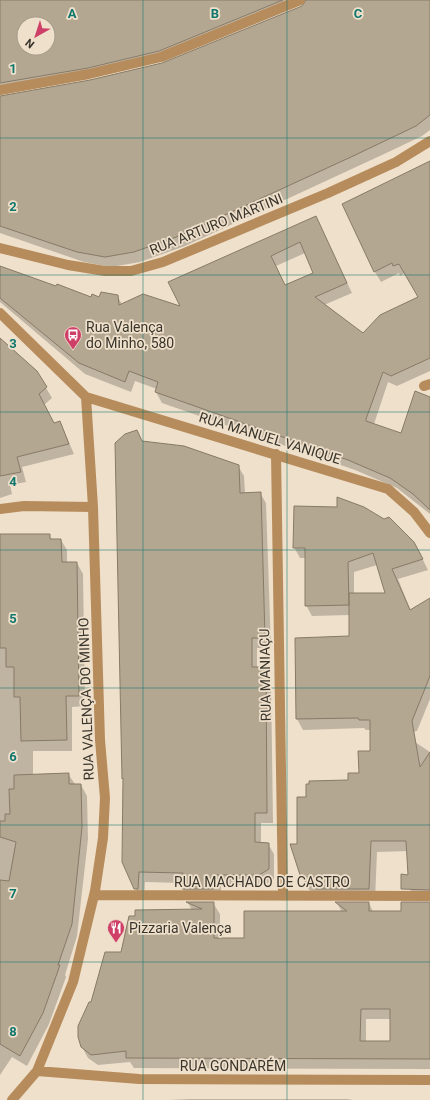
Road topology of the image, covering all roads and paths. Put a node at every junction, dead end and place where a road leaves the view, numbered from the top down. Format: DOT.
graph roads {
  1 [pos="300,0"];
  2 [pos="0,90"];
  3 [pos="430,141"];
  4 [pos="0,248"];
  5 [pos="0,313"];
  6 [pos="86,397"];
  7 [pos="276,454"];
  8 [pos="93,507"];
  9 [pos="0,509"];
  10 [pos="430,533"];
  11 [pos="94,895"];
  12 [pos="283,896"];
  13 [pos="430,896"];
  14 [pos="37,1071"];
  15 [pos="430,1080"];
  16 [pos="12,1100"];
  1 -- 2 [label="street"];
  3 -- 4 [label="street, RUA ARTURO MARTINI"];
  5 -- 6 [label="street"];
  6 -- 7 [label="street, RUA MANUEL VANIQUE"];
  6 -- 8 [label="street, RUA VALENÇA DO MINHO"];
  7 -- 10 [label="street, RUA MANUEL VANIQUE"];
  7 -- 12 [label="street, RUA MANIAÇU"];
  8 -- 9 [label="street"];
  8 -- 11 [label="street, RUA VALENÇA DO MINHO"];
  11 -- 12 [label="street, RUA MACHADO DE CASTRO"];
  11 -- 14 [label="street, RUA VALENÇA DO MINHO"];
  12 -- 13 [label="street, RUA MACHADO DE CASTRO"];
  14 -- 15 [label="street, RUA GONDARÉM"];
  14 -- 16 [label="street, RUA VALENÇA DO MINHO"];
}
